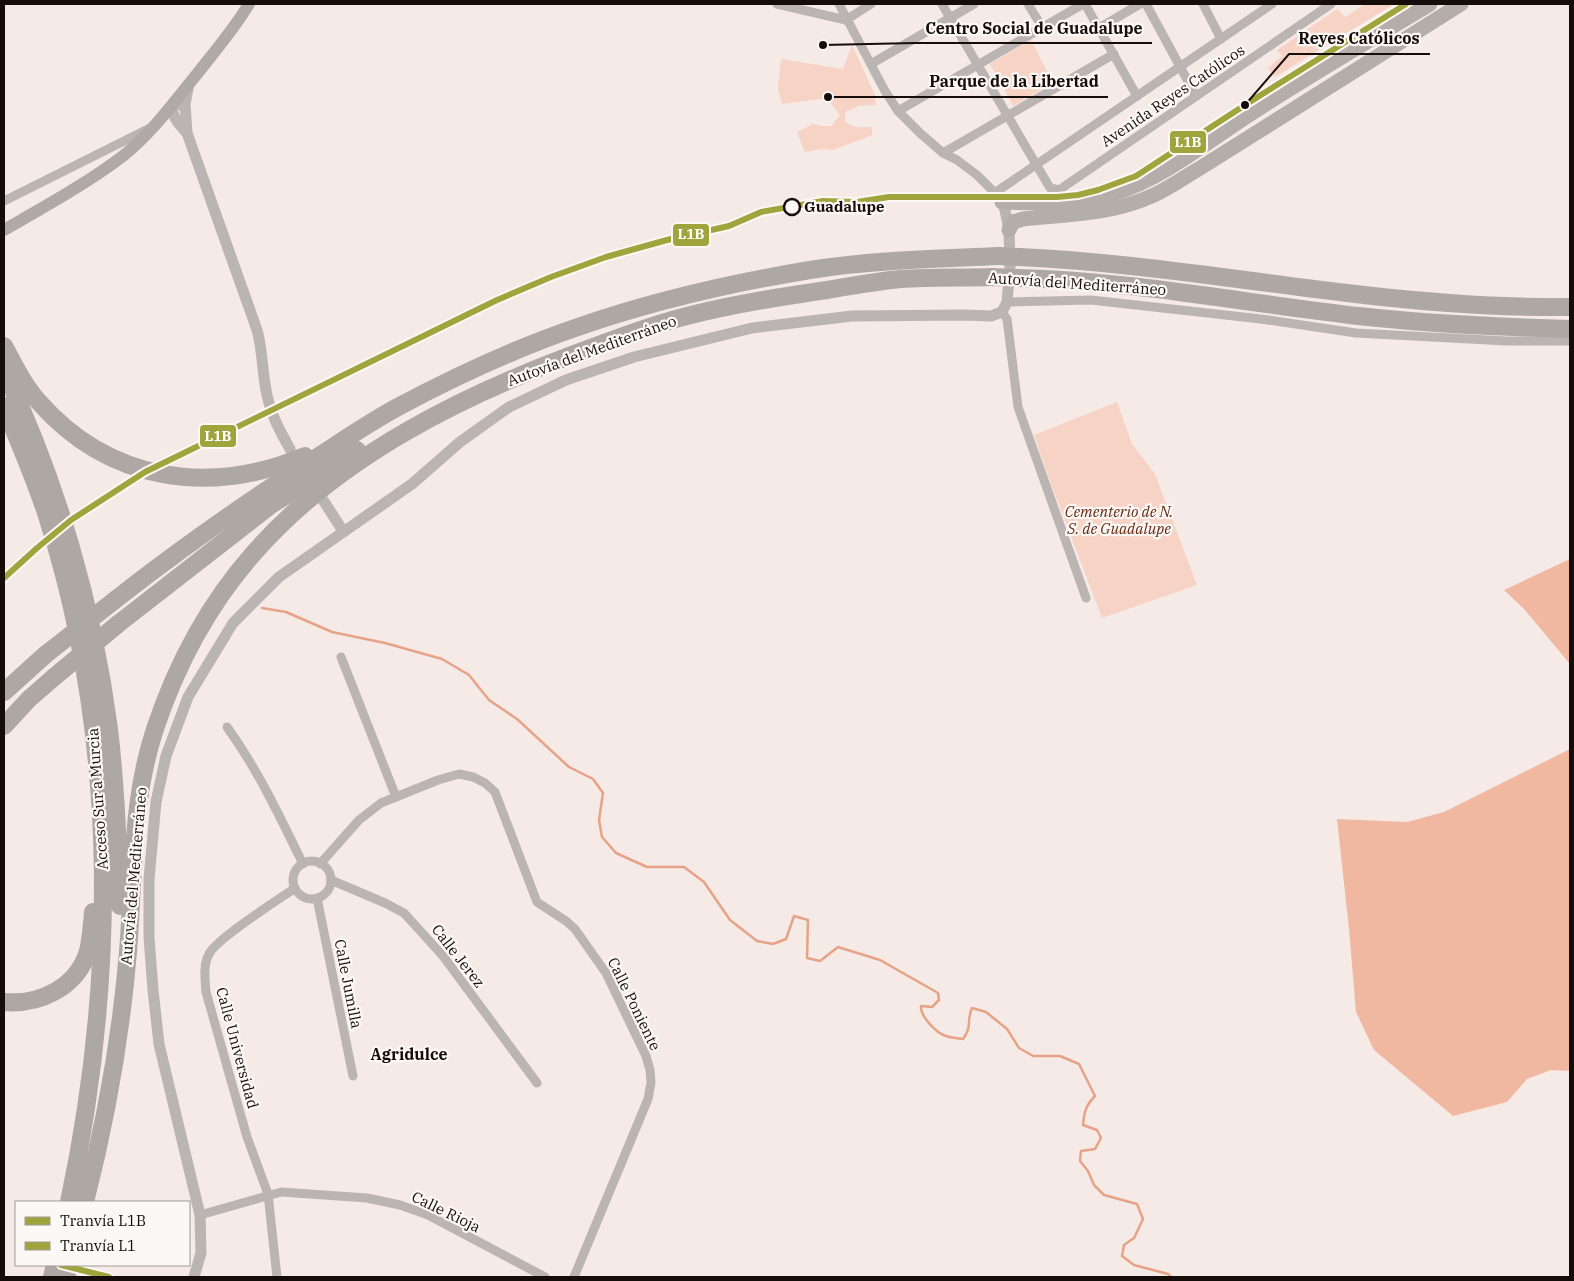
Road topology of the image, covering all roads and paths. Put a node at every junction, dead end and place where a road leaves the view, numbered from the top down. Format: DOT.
graph roads {
  1 [pos="249,4"];
  2 [pos="777,4"];
  3 [pos="839,4"];
  4 [pos="871,4"];
  5 [pos="942,4"];
  6 [pos="974,4"];
  7 [pos="1028,4"];
  8 [pos="1084,4"];
  9 [pos="1140,4"];
  10 [pos="1146,4"];
  11 [pos="1203,4"];
  12 [pos="1272,4"];
  13 [pos="1332,4"];
  14 [pos="1430,4"];
  15 [pos="1461,4"];
  16 [pos="950,18"];
  17 [pos="846,20"];
  18 [pos="1042,27"];
  19 [pos="1099,28"];
  20 [pos="1221,39"];
  21 [pos="1114,54"];
  22 [pos="871,64"];
  23 [pos="977,64"];
  24 [pos="1180,66"];
  25 [pos="189,83"];
  26 [pos="1137,96"];
  27 [pos="1196,96"];
  28 [pos="172,105"];
  29 [pos="898,111"];
  30 [pos="185,112"];
  31 [pos="1008,116"];
  32 [pos="153,127"];
  33 [pos="183,129"];
  34 [pos="943,153"];
  35 [pos="1036,165"];
  36 [pos="4,201"];
  37 [pos="1001,201"];
  38 [pos="1058,217"];
  39 [pos="4,230"];
  40 [pos="1009,230"];
  41 [pos="1005,307"];
  42 [pos="1570,307"];
  43 [pos="685,316"];
  44 [pos="1570,329"];
  45 [pos="1570,342"];
  46 [pos="4,346"];
  47 [pos="4,370"];
  48 [pos="4,406"];
  49 [pos="341,442"];
  50 [pos="290,449"];
  51 [pos="323,500"];
  52 [pos="343,531"];
  53 [pos="1086,598"];
  54 [pos="71,605"];
  55 [pos="340,657"];
  56 [pos="4,692"];
  57 [pos="4,726"];
  58 [pos="227,727"];
  59 [pos="396,797"];
  60 [pos="303,864"];
  61 [pos="320,864"];
  62 [pos="330,880"];
  63 [pos="295,888"];
  64 [pos="317,898"];
  65 [pos="4,1002"];
  66 [pos="112,1072"];
  67 [pos="353,1076"];
  68 [pos="537,1083"];
  69 [pos="268,1194"];
  70 [pos="69,1201"];
  71 [pos="85,1201"];
  72 [pos="200,1215"];
  73 [pos="194,1277"];
  74 [pos="277,1277"];
  75 [pos="545,1277"];
  76 [pos="574,1277"];
  1 -- 25 [label="main road"];
  2 -- 17 [label="street"];
  3 -- 17 [label="street"];
  4 -- 17 [label="street"];
  5 -- 16 [label="street, Avenida Reyes Católicos"];
  6 -- 16 [label="street"];
  7 -- 18 [label="street"];
  8 -- 18 [label="street"];
  8 -- 19 [label="street"];
  9 -- 19 [label="street"];
  10 -- 24 [label="street"];
  11 -- 20 [label="street"];
  12 -- 20 [label="street"];
  13 -- 27 [label="street, Avenida Reyes Católicos"];
  14 -- 37 [label="main road"];
  15 -- 38 [label="main road"];
  16 -- 22 [label="street"];
  16 -- 23 [label="street, Avenida Reyes Católicos"];
  17 -- 22 [label="street"];
  18 -- 23 [label="street"];
  19 -- 21 [label="street"];
  20 -- 24 [label="street"];
  21 -- 26 [label="street"];
  21 -- 31 [label="street"];
  22 -- 29 [label="street"];
  23 -- 29 [label="street"];
  23 -- 31 [label="street, Avenida Reyes Católicos"];
  24 -- 26 [label="street"];
  24 -- 27 [label="street"];
  25 -- 28 [label="main road"];
  25 -- 30 [label="street"];
  26 -- 35 [label="street"];
  27 -- 35 [label="street, Avenida Reyes Católicos"];
  28 -- 30 [label="street"];
  28 -- 32 [label="main road"];
  28 -- 33 [label="street"];
  29 -- 34 [label="street"];
  30 -- 33 [label="street"];
  31 -- 34 [label="street"];
  31 -- 35 [label="street, Avenida Reyes Católicos"];
  32 -- 33 [label="street"];
  32 -- 36 [label="street"];
  32 -- 39 [label="main road"];
  33 -- 50 [label="street"];
  34 -- 37 [label="street"];
  35 -- 37 [label="street"];
  37 -- 38 [label="main road"];
  37 -- 40 [label="street"];
  38 -- 40 [label="main road"];
  40 -- 41 [label="street"];
  41 -- 45 [label="street"];
  41 -- 52 [label="street"];
  41 -- 53 [label="street"];
  42 -- 49 [label="highway, Autovía del Mediterráneo, bridge"];
  43 -- 44 [label="highway, Autovía del Mediterráneo, bridge"];
  43 -- 57 [label="highway, bridge"];
  43 -- 66 [label="highway, Autovía del Mediterráneo"];
  46 -- 49 [label="highway"];
  47 -- 66 [label="highway, Acceso Sur a Murcia"];
  48 -- 54 [label="highway, Acceso Sur a Murcia"];
  49 -- 56 [label="highway, Autovía del Mediterráneo, bridge"];
  51 -- 52 [label="street"];
  52 -- 72 [label="street"];
  54 -- 65 [label="highway"];
  54 -- 70 [label="highway, Acceso Sur a Murcia"];
  55 -- 59 [label="street"];
  58 -- 60 [label="street"];
  59 -- 61 [label="street, Calle Poniente"];
  59 -- 76 [label="street, Calle Poniente"];
  60 -- 61 [label="street"];
  60 -- 63 [label="street"];
  61 -- 62 [label="street"];
  62 -- 64 [label="street"];
  62 -- 68 [label="street, Calle Jerez"];
  63 -- 64 [label="street"];
  63 -- 69 [label="street, Calle Universidad"];
  64 -- 67 [label="street, Calle Jumilla"];
  66 -- 71 [label="highway, Autovía del Mediterráneo"];
  69 -- 72 [label="street, Calle Rioja"];
  69 -- 74 [label="street, Calle Universidad"];
  69 -- 75 [label="street, Calle Rioja"];
  72 -- 73 [label="street"];
}
